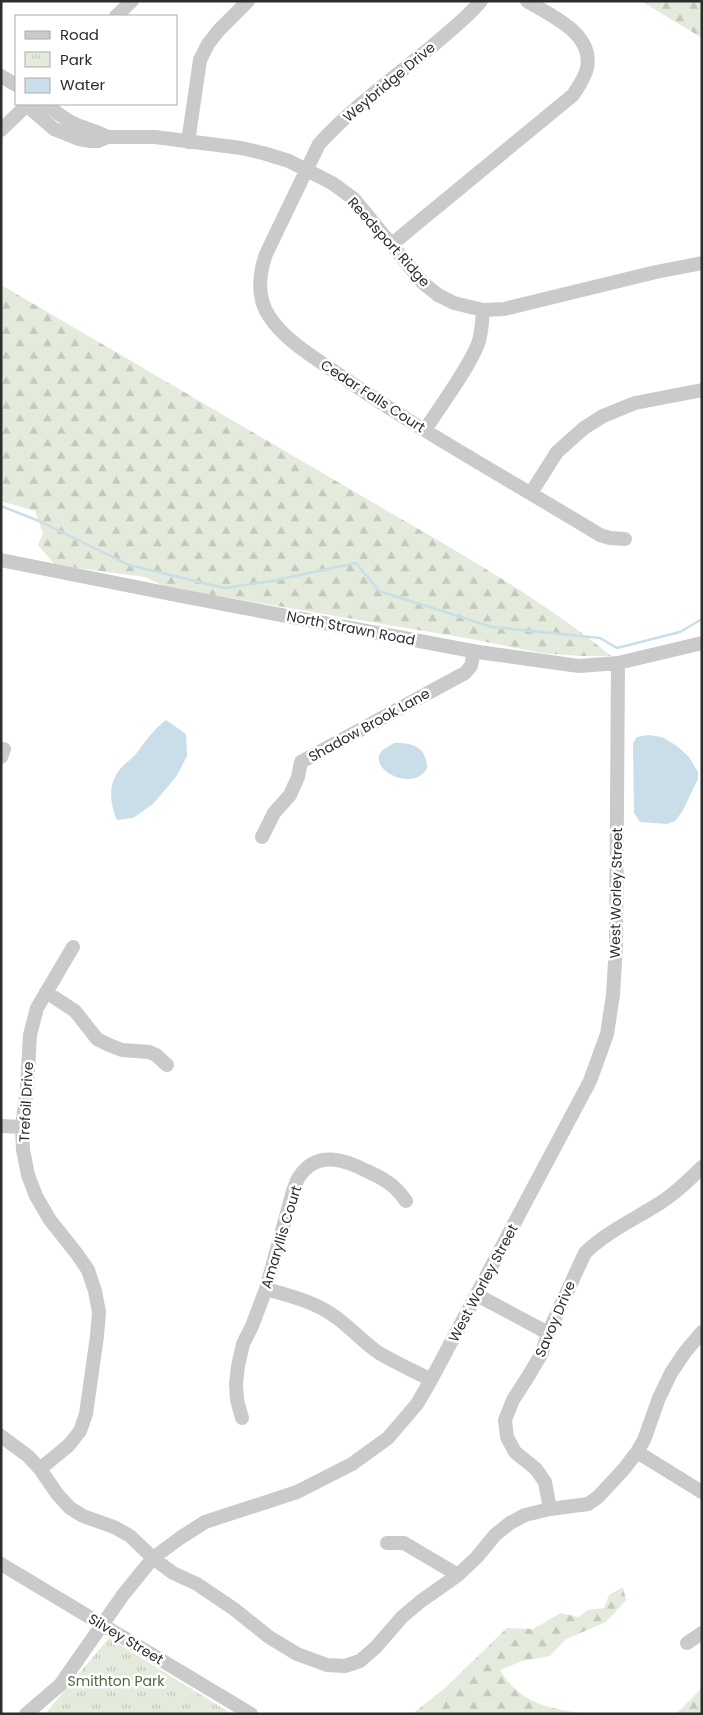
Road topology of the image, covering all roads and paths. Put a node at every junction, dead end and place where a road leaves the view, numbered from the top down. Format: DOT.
graph roads {
  1 [pos="132,1"];
  2 [pos="248,1"];
  3 [pos="481,1"];
  4 [pos="527,1"];
  5 [pos="117,15"];
  6 [pos="1,76"];
  7 [pos="15,84"];
  8 [pos="27,105"];
  9 [pos="33,105"];
  10 [pos="47,105"];
  11 [pos="1,130"];
  12 [pos="108,137"];
  13 [pos="188,142"];
  14 [pos="306,169"];
  15 [pos="392,244"];
  16 [pos="702,263"];
  17 [pos="482,310"];
  18 [pos="702,390"];
  19 [pos="425,430"];
  20 [pos="531,493"];
  21 [pos="625,539"];
  22 [pos="1,560"];
  23 [pos="702,643"];
  24 [pos="474,651"];
  25 [pos="618,663"];
  26 [pos="262,837"];
  27 [pos="74,947"];
  28 [pos="46,992"];
  29 [pos="167,1065"];
  30 [pos="1,1126"];
  31 [pos="22,1128"];
  32 [pos="702,1167"];
  33 [pos="406,1201"];
  34 [pos="266,1289"];
  35 [pos="476,1295"];
  36 [pos="702,1332"];
  37 [pos="548,1333"];
  38 [pos="431,1380"];
  39 [pos="242,1418"];
  40 [pos="1,1436"];
  41 [pos="637,1452"];
  42 [pos="40,1468"];
  43 [pos="702,1492"];
  44 [pos="550,1509"];
  45 [pos="387,1543"];
  46 [pos="153,1558"];
  47 [pos="1,1564"];
  48 [pos="458,1575"];
  49 [pos="102,1624"];
  50 [pos="702,1634"];
  51 [pos="687,1643"];
  52 [pos="26,1714"];
  53 [pos="250,1714"];
  1 -- 5 [label="street"];
  2 -- 13 [label="street"];
  3 -- 14 [label="street, Weybridge Drive"];
  4 -- 15 [label="street"];
  6 -- 7 [label="street"];
  8 -- 11 [label="street"];
  9 -- 12 [label="street, Reedsport Ridge"];
  10 -- 12 [label="street, Reedsport Ridge"];
  12 -- 13 [label="street, Reedsport Ridge"];
  13 -- 14 [label="street, Reedsport Ridge"];
  14 -- 15 [label="street, Reedsport Ridge"];
  14 -- 19 [label="street, Cedar Falls Court"];
  15 -- 17 [label="street, Reedsport Ridge"];
  16 -- 17 [label="street, Reedsport Ridge"];
  17 -- 19 [label="street"];
  18 -- 20 [label="street"];
  19 -- 20 [label="street, Cedar Falls Court"];
  20 -- 21 [label="street, Cedar Falls Court"];
  22 -- 24 [label="street, North Strawn Road"];
  23 -- 25 [label="street, North Strawn Road"];
  24 -- 25 [label="street, North Strawn Road"];
  24 -- 26 [label="street, Shadow Brook Lane"];
  25 -- 35 [label="street, West Worley Street"];
  27 -- 28 [label="street, Trefoil Drive"];
  28 -- 29 [label="street"];
  28 -- 31 [label="street, Trefoil Drive"];
  30 -- 31 [label="street"];
  31 -- 42 [label="street, Trefoil Drive"];
  32 -- 37 [label="street, Savoy Drive"];
  33 -- 34 [label="street, Amaryllis Court"];
  34 -- 38 [label="street"];
  34 -- 39 [label="street, Amaryllis Court"];
  35 -- 37 [label="street"];
  35 -- 38 [label="street, West Worley Street"];
  36 -- 41 [label="street"];
  37 -- 44 [label="street, Savoy Drive"];
  38 -- 46 [label="street, West Worley Street"];
  40 -- 42 [label="street"];
  41 -- 43 [label="street"];
  41 -- 44 [label="street"];
  42 -- 46 [label="street"];
  44 -- 48 [label="street"];
  45 -- 48 [label="street"];
  46 -- 48 [label="street"];
  46 -- 49 [label="street, West Worley Street"];
  47 -- 49 [label="street, Silvey Street"];
  49 -- 52 [label="street, West Worley Street"];
  49 -- 53 [label="street, Silvey Street"];
  50 -- 51 [label="street"];
}
